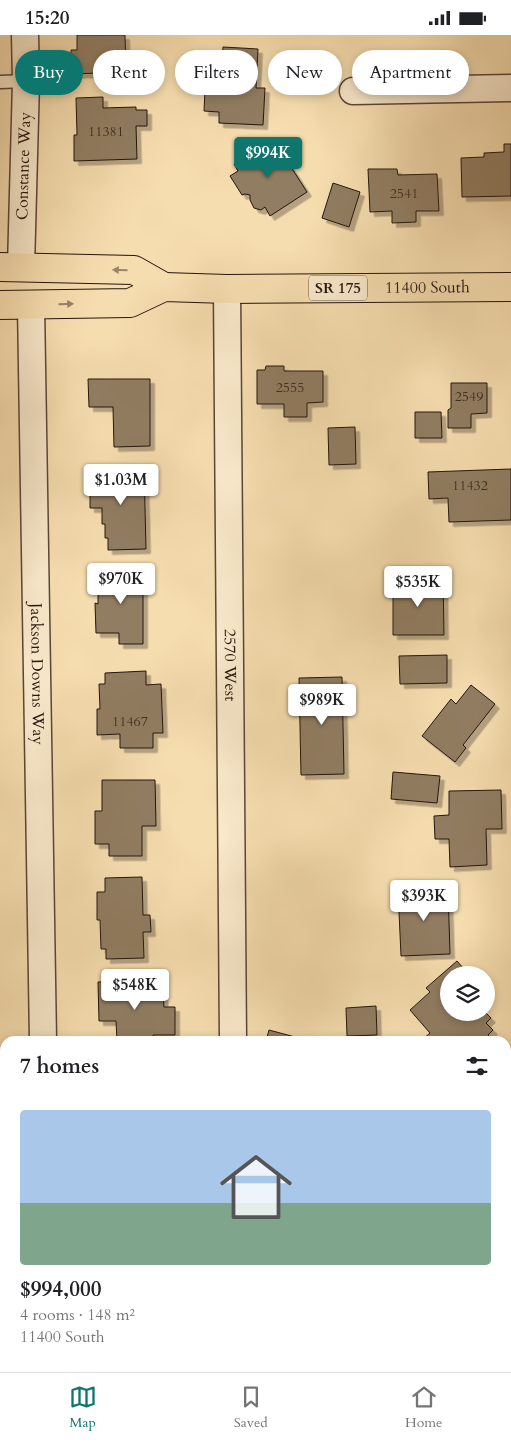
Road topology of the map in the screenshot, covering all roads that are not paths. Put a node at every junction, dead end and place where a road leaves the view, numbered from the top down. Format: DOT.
graph roads {
  1 [pos="25,35"];
  2 [pos="25,50"];
  3 [pos="15,81"];
  4 [pos="0,82"];
  5 [pos="511,88"];
  6 [pos="469,89"];
  7 [pos="25,95"];
  8 [pos="11,267"];
  9 [pos="164,287"];
  10 [pos="511,287"];
  11 [pos="227,289"];
  12 [pos="0,305"];
  13 [pos="31,305"];
  14 [pos="43,1036"];
  15 [pos="234,1036"];
  1 -- 2 [label="street, Constance Way"];
  3 -- 4 [label="lane"];
  5 -- 6 [label="street"];
  7 -- 8 [label="street, Constance Way"];
  9 -- 8 [label="main road, 11400 South / SR 175, one-way"];
  9 -- 11 [label="main road, 11400 South / SR 175"];
  13 -- 9 [label="main road, 11400 South / SR 175, one-way"];
  10 -- 11 [label="main road, 11400 South / SR 175"];
  11 -- 15 [label="street, 2570 West"];
  12 -- 13 [label="main road, 11400 South / SR 175"];
  13 -- 14 [label="street, Jackson Downs Way"];
}
